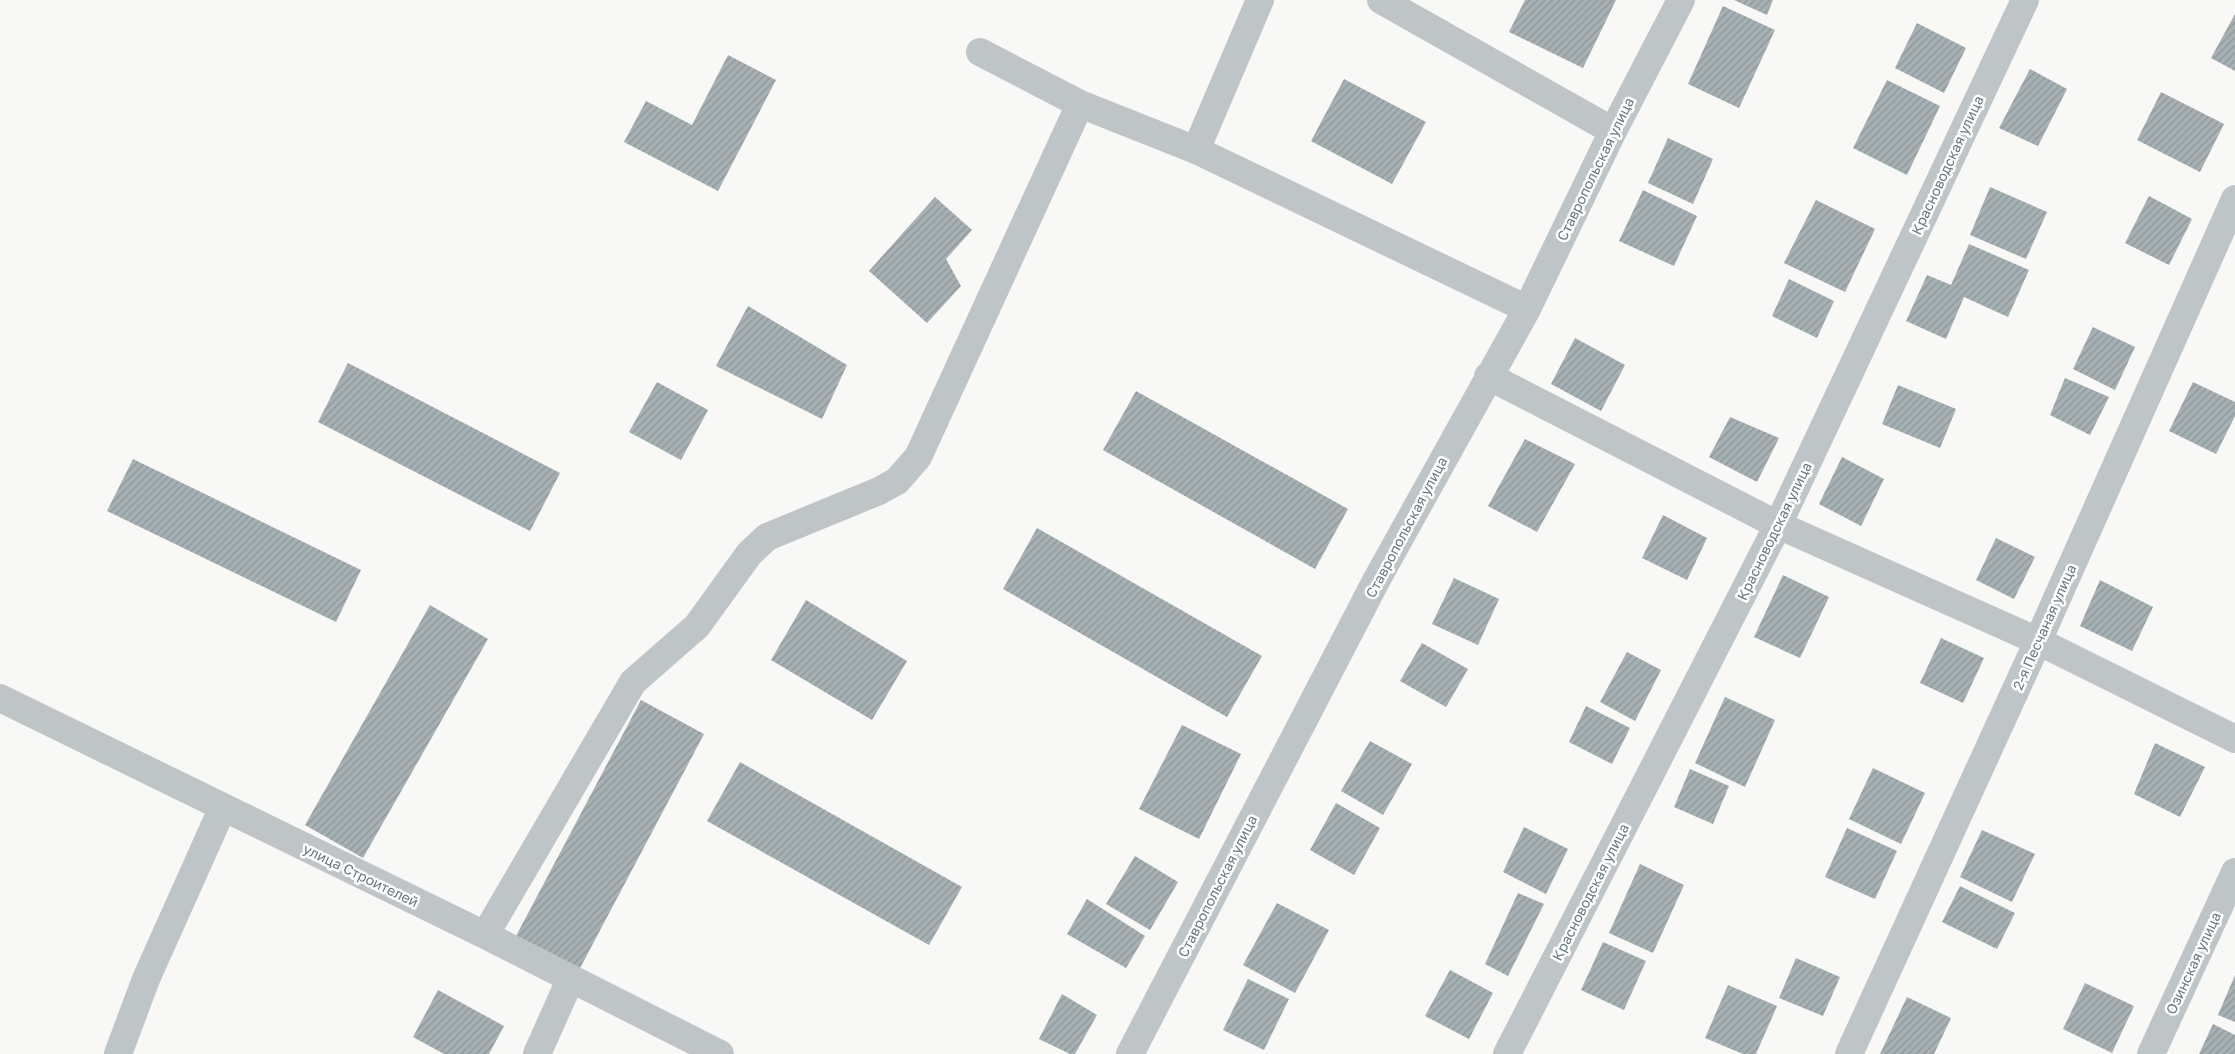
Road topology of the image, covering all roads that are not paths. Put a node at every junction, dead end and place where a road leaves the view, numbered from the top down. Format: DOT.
graph roads {
  1 [pos="1260,0"];
  2 [pos="1381,0"];
  3 [pos="1681,0"];
  4 [pos="2025,0"];
  5 [pos="980,52"];
  6 [pos="1080,104"];
  7 [pos="1613,131"];
  8 [pos="1196,150"];
  9 [pos="2235,199"];
  10 [pos="1527,309"];
  11 [pos="1488,376"];
  12 [pos="1778,525"];
  13 [pos="2038,642"];
  14 [pos="0,698"];
  15 [pos="2235,739"];
  16 [pos="223,808"];
  17 [pos="2235,872"];
  18 [pos="485,935"];
  19 [pos="570,980"];
  20 [pos="118,1054"];
  21 [pos="537,1054"];
  22 [pos="720,1054"];
  23 [pos="1130,1054"];
  24 [pos="1507,1054"];
  25 [pos="1849,1054"];
  26 [pos="2151,1054"];
  1 -- 8 [label="street"];
  2 -- 7 [label="street"];
  3 -- 7 [label="street, Ставропольская улица"];
  4 -- 12 [label="street, Красноводская улица"];
  5 -- 6 [label="street"];
  6 -- 8 [label="street"];
  6 -- 18 [label="street"];
  7 -- 10 [label="street, Ставропольская улица"];
  8 -- 10 [label="street"];
  9 -- 13 [label="street, 2-я Песчаная улица"];
  10 -- 11 [label="street, Ставропольская улица"];
  11 -- 12 [label="street"];
  11 -- 23 [label="street, Ставропольская улица"];
  12 -- 13 [label="street"];
  12 -- 24 [label="street, Красноводская улица"];
  13 -- 15 [label="street"];
  13 -- 25 [label="street, 2-я Песчаная улица"];
  14 -- 16 [label="street, улица Строителей"];
  16 -- 18 [label="street, улица Строителей"];
  16 -- 20 [label="street"];
  17 -- 26 [label="street, Озинская улица"];
  18 -- 19 [label="street, улица Строителей"];
  19 -- 21 [label="street"];
  19 -- 22 [label="street, улица Строителей"];
}
